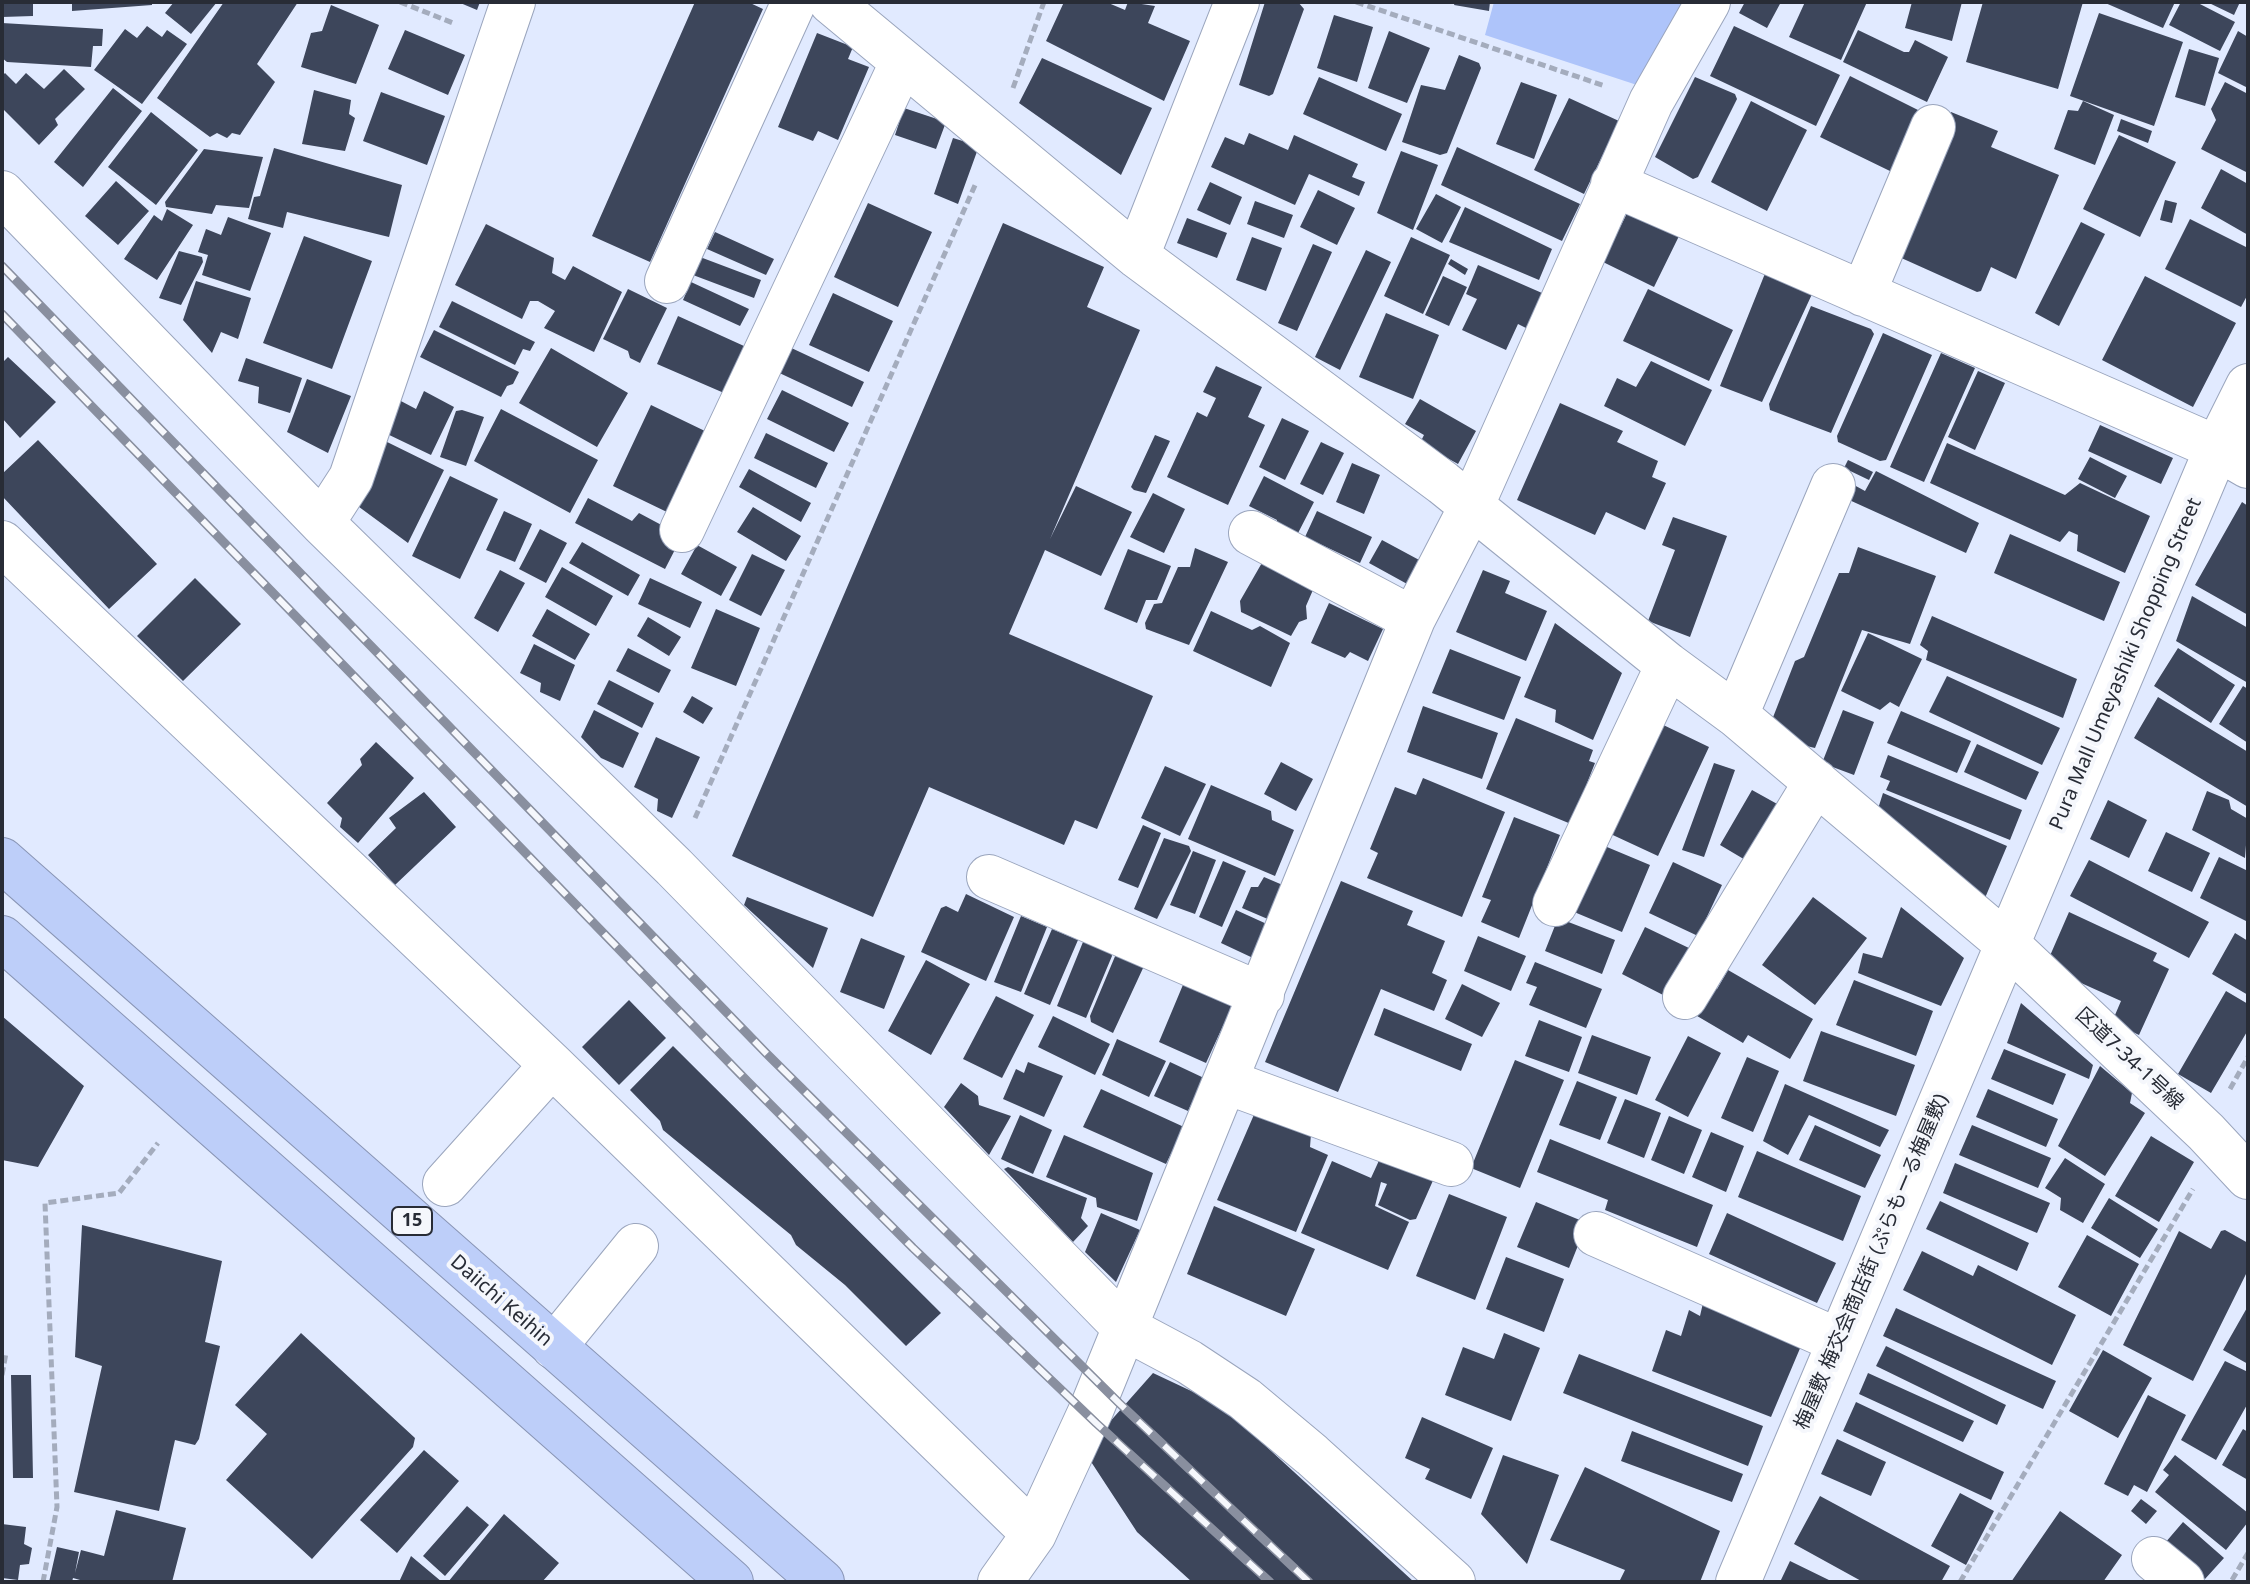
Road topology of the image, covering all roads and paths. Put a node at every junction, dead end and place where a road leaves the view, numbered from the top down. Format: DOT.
graph roads {
  1 [pos="400,2"];
  2 [pos="794,2"];
  3 [pos="831,2"];
  4 [pos="1044,2"];
  5 [pos="1237,2"];
  6 [pos="1356,2"];
  7 [pos="1708,2"];
  8 [pos="506,21"];
  9 [pos="902,63"];
  10 [pos="1651,102"];
  11 [pos="1933,127"];
  12 [pos="996,139"];
  13 [pos="1613,184"];
  14 [pos="2,193"];
  15 [pos="1137,256"];
  16 [pos="667,281"];
  17 [pos="1863,294"];
  18 [pos="2248,386"];
  19 [pos="2233,457"];
  20 [pos="1833,486"];
  21 [pos="1471,507"];
  22 [pos="322,523"];
  23 [pos="682,530"];
  24 [pos="1251,533"];
  25 [pos="2,543"];
  26 [pos="1413,619"];
  27 [pos="1668,665"];
  28 [pos="1736,715"];
  29 [pos="1816,782"];
  30 [pos="2,860"];
  31 [pos="674,867"];
  32 [pos="989,877"];
  33 [pos="1555,904"];
  34 [pos="2,938"];
  35 [pos="2006,943"];
  36 [pos="1262,995"];
  37 [pos="1685,997"];
  38 [pos="552,1065"];
  39 [pos="1227,1082"];
  40 [pos="189,1104"];
  41 [pos="2218,1147"];
  42 [pos="1451,1164"];
  43 [pos="2248,1177"];
  44 [pos="445,1184"];
  45 [pos="1596,1234"];
  46 [pos="636,1246"];
  47 [pos="1125,1328"];
  48 [pos="1839,1341"];
  49 [pos="554,1347"];
  50 [pos="6,1353"];
  51 [pos="2,1375"];
  52 [pos="1034,1534"];
  53 [pos="2248,1553"];
  54 [pos="714,1576"];
  55 [pos="43,1582"];
  56 [pos="822,1582"];
  57 [pos="1000,1582"];
  58 [pos="1453,1582"];
  59 [pos="1738,1582"];
  60 [pos="1960,1582"];
  61 [pos="2230,1582"];
  1 -- 8 [label="path"];
  2 -- 16 [label="street"];
  3 -- 9 [label="street, 区道7-34-1号線"];
  4 -- 12 [label="path"];
  5 -- 15 [label="street"];
  6 -- 10 [label="path"];
  7 -- 10 [label="street"];
  8 -- 22 [label="street"];
  9 -- 12 [label="street, 区道7-34-1号線"];
  9 -- 23 [label="street"];
  10 -- 13 [label="street"];
  11 -- 17 [label="street"];
  12 -- 15 [label="street, 区道7-34-1号線"];
  12 -- 31 [label="path"];
  13 -- 17 [label="street"];
  13 -- 21 [label="street"];
  14 -- 22 [label="street"];
  15 -- 21 [label="street, 区道7-34-1号線"];
  17 -- 19 [label="street"];
  18 -- 19 [label="street, Pura Mall Umeyashiki Shopping Street"];
  19 -- 35 [label="street, Pura Mall Umeyashiki Shopping Street"];
  20 -- 28 [label="street"];
  21 -- 26 [label="street"];
  21 -- 27 [label="street, 区道7-34-1号線"];
  22 -- 31 [label="street"];
  24 -- 26 [label="street"];
  25 -- 38 [label="street"];
  26 -- 36 [label="street"];
  27 -- 28 [label="street, 区道7-34-1号線"];
  27 -- 33 [label="street"];
  28 -- 29 [label="street, 区道7-34-1号線"];
  29 -- 35 [label="street, 区道7-34-1号線"];
  29 -- 37 [label="street"];
  30 -- 49 [label="highway, Daiichi Keihin / 15"];
  31 -- 47 [label="street"];
  32 -- 36 [label="street"];
  34 -- 40 [label="highway"];
  35 -- 41 [label="street, 区道7-34-1号線"];
  35 -- 48 [label="street, 梅屋敷 梅交会商店街 (ぷらもーる梅屋敷)"];
  36 -- 39 [label="street"];
  38 -- 44 [label="street"];
  38 -- 52 [label="street"];
  39 -- 42 [label="street"];
  39 -- 47 [label="street"];
  40 -- 54 [label="highway"];
  40 -- 55 [label="path"];
  41 -- 43 [label="street, 区道7-34-1号線"];
  41 -- 60 [label="path"];
  45 -- 48 [label="street"];
  46 -- 49 [label="street"];
  47 -- 52 [label="street"];
  47 -- 58 [label="street"];
  48 -- 59 [label="street, 梅屋敷 梅交会商店街 (ぷらもーる梅屋敷)"];
  49 -- 56 [label="highway, Daiichi Keihin / 15"];
  50 -- 51 [label="path"];
  52 -- 57 [label="street"];
  53 -- 61 [label="path"];
}
